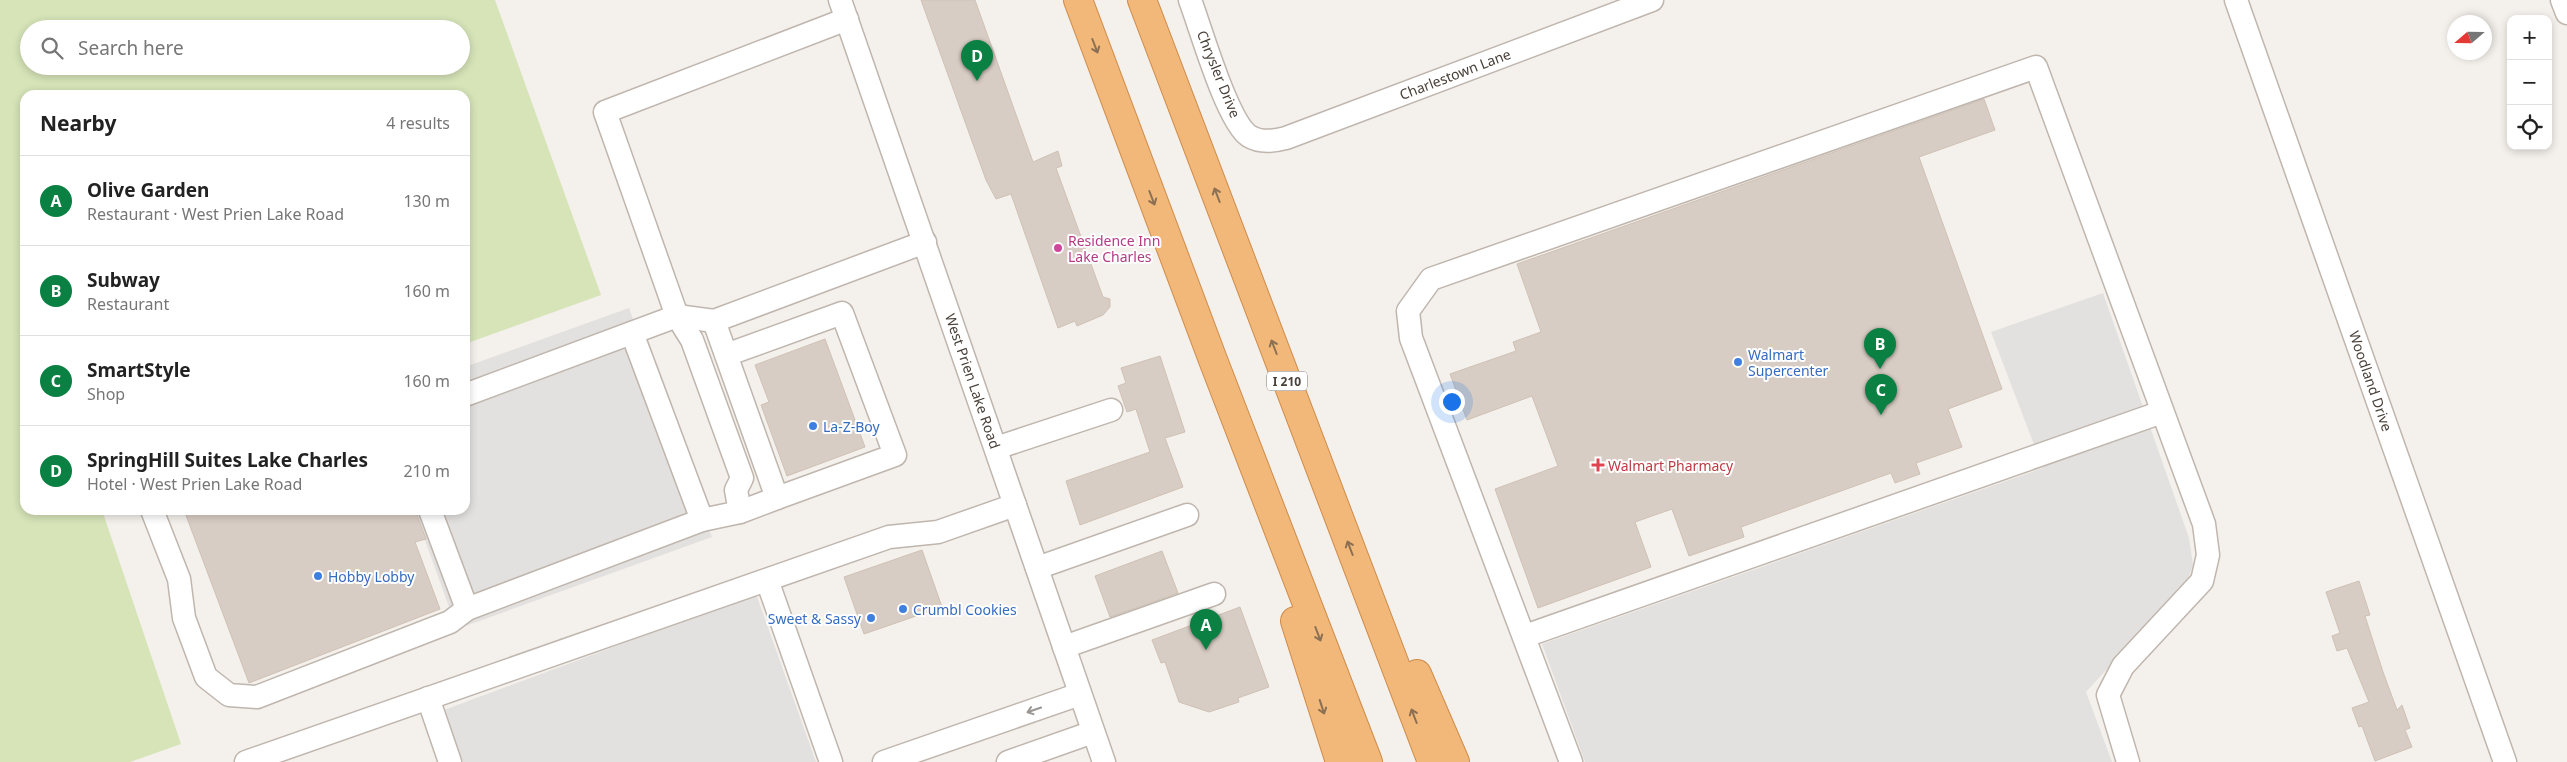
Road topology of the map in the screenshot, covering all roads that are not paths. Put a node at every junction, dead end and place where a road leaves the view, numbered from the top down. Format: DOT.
graph roads {
  1 [pos="1078,0"];
  2 [pos="1142,0"];
  3 [pos="1190,0"];
  4 [pos="1652,0"];
  5 [pos="2236,0"];
  6 [pos="2562,0"];
  7 [pos="843,9"];
  8 [pos="2567,13"];
  9 [pos="1257,139"];
  10 [pos="925,242"];
  11 [pos="797,290"];
  12 [pos="677,316"];
  13 [pos="714,321"];
  14 [pos="810,325"];
  15 [pos="632,333"];
  16 [pos="726,355"];
  17 [pos="1213,360"];
  18 [pos="470,393"];
  19 [pos="1111,410"];
  20 [pos="2162,412"];
  21 [pos="996,448"];
  22 [pos="777,498"];
  23 [pos="1016,505"];
  24 [pos="740,512"];
  25 [pos="154,515"];
  26 [pos="432,515"];
  27 [pos="1187,515"];
  28 [pos="702,520"];
  29 [pos="1037,568"];
  30 [pos="767,580"];
  31 [pos="1362,580"];
  32 [pos="1214,594"];
  33 [pos="466,609"];
  34 [pos="1525,636"];
  35 [pos="1064,647"];
  36 [pos="1080,694"];
  37 [pos="428,698"];
  38 [pos="1093,732"];
  39 [pos="246,762"];
  40 [pos="450,762"];
  41 [pos="832,762"];
  42 [pos="884,762"];
  43 [pos="1008,762"];
  44 [pos="1104,762"];
  45 [pos="1340,762"];
  46 [pos="1368,762"];
  47 [pos="1432,762"];
  48 [pos="1455,762"];
  49 [pos="1571,762"];
  50 [pos="2128,762"];
  51 [pos="2505,762"];
  1 -- 17 [label="highway, one-way"];
  31 -- 2 [label="highway, I 210, one-way"];
  3 -- 9 [label="street, Chrysler Drive"];
  4 -- 9 [label="street, Charlestown Lane"];
  5 -- 51 [label="street, Woodland Drive"];
  6 -- 8 [label="street"];
  7 -- 10 [label="street, West Prien Lake Road"];
  7 -- 12 [label="street"];
  10 -- 11 [label="street"];
  10 -- 21 [label="street, West Prien Lake Road"];
  11 -- 13 [label="street"];
  11 -- 14 [label="street"];
  12 -- 13 [label="street"];
  12 -- 15 [label="street"];
  12 -- 24 [label="street"];
  13 -- 16 [label="street"];
  14 -- 16 [label="street"];
  14 -- 22 [label="street"];
  15 -- 18 [label="street"];
  15 -- 28 [label="street"];
  16 -- 22 [label="street"];
  17 -- 45 [label="highway, one-way"];
  17 -- 46 [label="highway, one-way"];
  19 -- 21 [label="street"];
  20 -- 34 [label="street"];
  20 -- 34 [label="street"];
  20 -- 50 [label="street"];
  21 -- 23 [label="street, West Prien Lake Road"];
  22 -- 24 [label="street"];
  23 -- 29 [label="street, West Prien Lake Road"];
  23 -- 30 [label="street"];
  24 -- 28 [label="street"];
  25 -- 33 [label="street"];
  26 -- 33 [label="street"];
  27 -- 29 [label="street"];
  28 -- 33 [label="street"];
  29 -- 35 [label="street, West Prien Lake Road"];
  30 -- 37 [label="street"];
  30 -- 41 [label="street"];
  47 -- 31 [label="highway, I 210, one-way"];
  31 -- 48 [label="highway"];
  32 -- 35 [label="street"];
  34 -- 49 [label="street"];
  35 -- 36 [label="street, West Prien Lake Road"];
  36 -- 38 [label="street, West Prien Lake Road"];
  36 -- 42 [label="street, one-way"];
  37 -- 39 [label="street"];
  37 -- 40 [label="street"];
  38 -- 43 [label="street"];
  38 -- 44 [label="street, West Prien Lake Road"];
}
